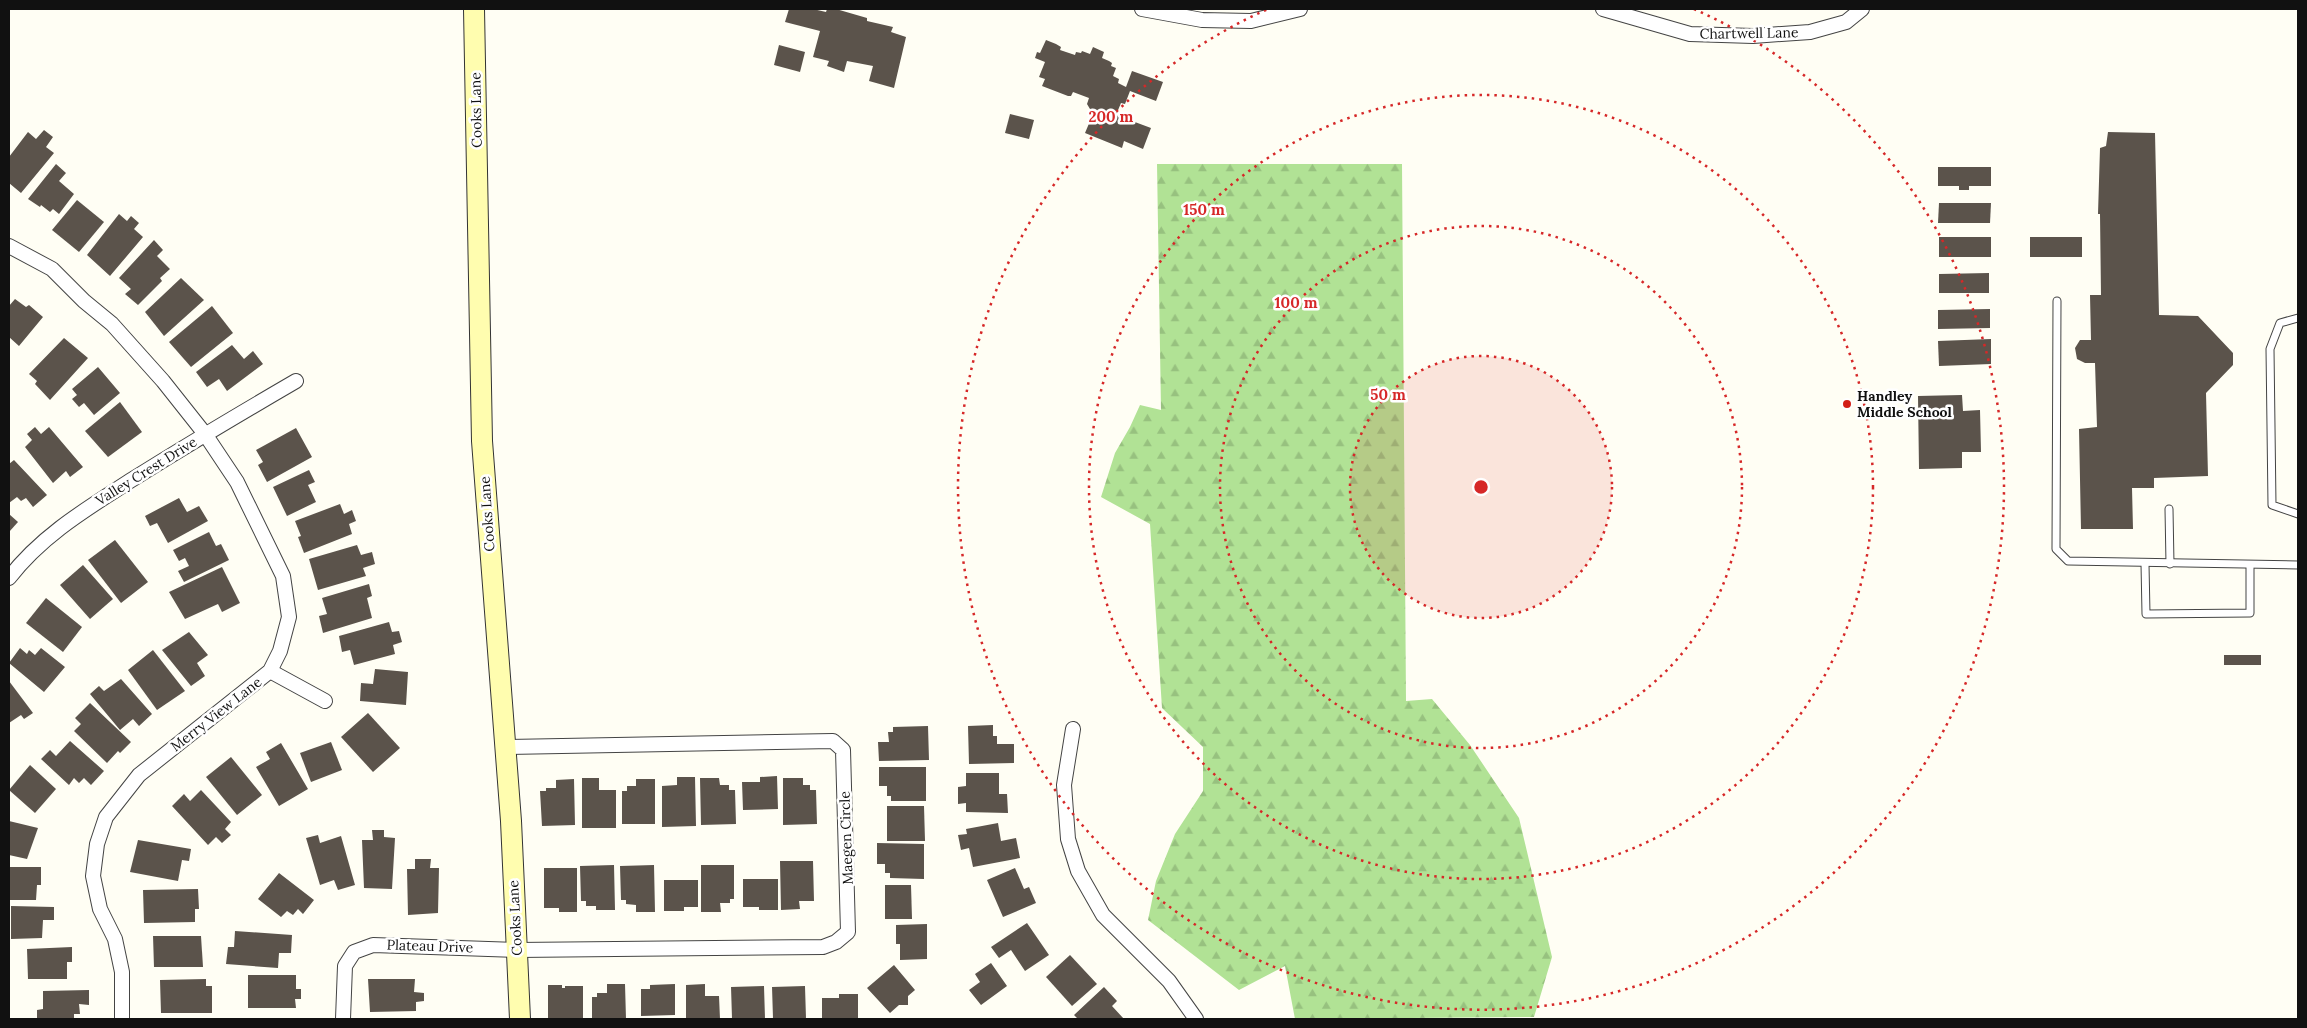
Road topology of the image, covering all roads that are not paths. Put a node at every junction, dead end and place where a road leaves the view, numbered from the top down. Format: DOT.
graph roads {
  1 [pos="474,9"];
  2 [pos="1142,9"];
  3 [pos="1300,9"];
  4 [pos="1603,9"];
  5 [pos="1862,9"];
  6 [pos="9,246"];
  7 [pos="2057,301"];
  8 [pos="2298,318"];
  9 [pos="296,381"];
  10 [pos="205,434"];
  11 [pos="2169,509"];
  12 [pos="2298,514"];
  13 [pos="2145,564"];
  14 [pos="2170,564"];
  15 [pos="2250,565"];
  16 [pos="2298,565"];
  17 [pos="9,578"];
  18 [pos="270,671"];
  19 [pos="325,701"];
  20 [pos="1073,729"];
  21 [pos="505,747"];
  22 [pos="517,950"];
  23 [pos="122,1019"];
  24 [pos="343,1019"];
  25 [pos="520,1019"];
  26 [pos="1196,1019"];
  1 -- 21 [label="main road, Cooks Lane"];
  2 -- 3 [label="street"];
  4 -- 5 [label="street, Chartwell Lane"];
  6 -- 10 [label="street, Merry View Lane"];
  7 -- 13 [label="lane"];
  8 -- 12 [label="lane"];
  9 -- 10 [label="street, Valley Crest Drive"];
  10 -- 17 [label="street, Valley Crest Drive"];
  10 -- 18 [label="street, Merry View Lane"];
  11 -- 14 [label="lane"];
  13 -- 14 [label="lane"];
  13 -- 15 [label="lane"];
  14 -- 15 [label="lane"];
  15 -- 16 [label="lane"];
  18 -- 19 [label="street"];
  18 -- 23 [label="street, Merry View Lane"];
  20 -- 26 [label="street"];
  21 -- 22 [label="main road, Cooks Lane"];
  21 -- 22 [label="street, Maegen Circle"];
  22 -- 24 [label="street, Plateau Drive"];
  22 -- 25 [label="main road, Cooks Lane"];
}
